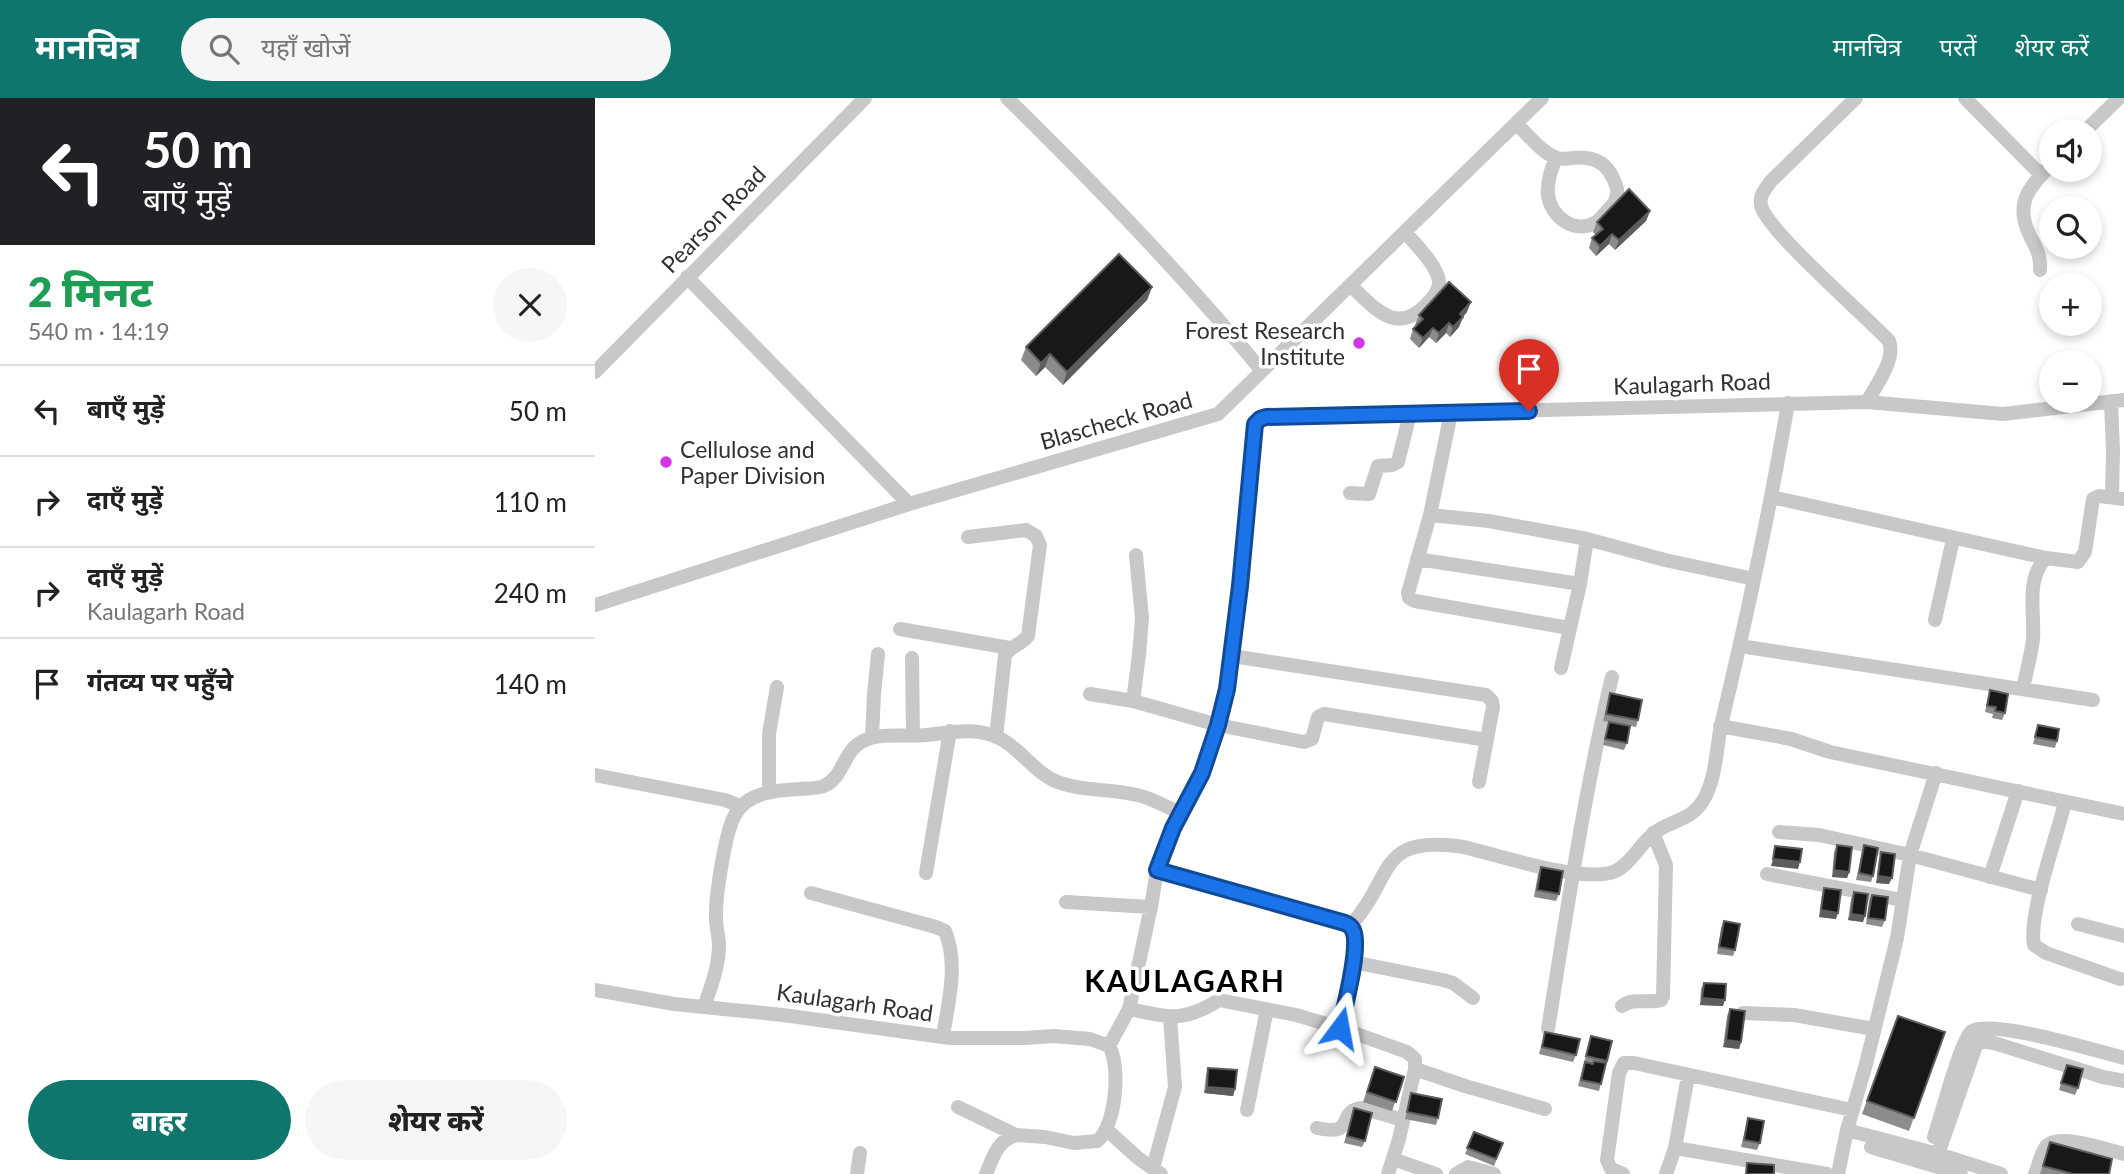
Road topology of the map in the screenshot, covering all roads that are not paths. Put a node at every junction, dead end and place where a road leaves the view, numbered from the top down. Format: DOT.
graph roads {
  1 [pos="865,98"];
  2 [pos="1007,98"];
  3 [pos="1542,98"];
  4 [pos="1856,98"];
  5 [pos="1965,98"];
  6 [pos="2119,98"];
  7 [pos="2097,119"];
  8 [pos="1516,123"];
  9 [pos="1556,158"];
  10 [pos="2039,164"];
  11 [pos="2039,180"];
  12 [pos="1405,232"];
  13 [pos="2040,270"];
  14 [pos="687,277"];
  15 [pos="1350,285"];
  16 [pos="1262,371"];
  17 [pos="595,372"];
  18 [pos="2117,400"];
  19 [pos="1867,402"];
  20 [pos="1788,403"];
  21 [pos="1451,413"];
  22 [pos="1410,414"];
  23 [pos="1350,493"];
  24 [pos="1772,497"];
  25 [pos="2118,498"];
  26 [pos="909,504"];
  27 [pos="1430,515"];
  28 [pos="968,537"];
  29 [pos="1587,539"];
  30 [pos="1953,539"];
  31 [pos="1136,555"];
  32 [pos="2046,558"];
  33 [pos="1417,559"];
  34 [pos="1754,579"];
  35 [pos="1580,584"];
  36 [pos="595,605"];
  37 [pos="1935,620"];
  38 [pos="1569,628"];
  39 [pos="900,629"];
  40 [pos="1740,646"];
  41 [pos="1010,648"];
  42 [pos="878,654"];
  43 [pos="1232,656"];
  44 [pos="912,658"];
  45 [pos="1561,668"];
  46 [pos="1612,677"];
  47 [pos="777,687"];
  48 [pos="2023,689"];
  49 [pos="1090,694"];
  50 [pos="2093,700"];
  51 [pos="1133,701"];
  52 [pos="1218,725"];
  53 [pos="1720,726"];
  54 [pos="950,732"];
  55 [pos="913,736"];
  56 [pos="872,737"];
  57 [pos="996,737"];
  58 [pos="1487,740"];
  59 [pos="1936,773"];
  60 [pos="595,775"];
  61 [pos="1479,782"];
  62 [pos="2018,791"];
  63 [pos="769,792"];
  64 [pos="2065,802"];
  65 [pos="740,806"];
  66 [pos="1181,813"];
  67 [pos="2124,814"];
  68 [pos="1779,832"];
  69 [pos="1653,833"];
  70 [pos="1910,855"];
  71 [pos="1157,870"];
  72 [pos="926,873"];
  73 [pos="1573,873"];
  74 [pos="1767,874"];
  75 [pos="1990,877"];
  76 [pos="2041,890"];
  77 [pos="811,893"];
  78 [pos="1902,900"];
  79 [pos="1066,901"];
  80 [pos="1151,907"];
  81 [pos="2078,925"];
  82 [pos="1350,926"];
  83 [pos="2124,936"];
  84 [pos="1353,962"];
  85 [pos="2120,979"];
  86 [pos="595,990"];
  87 [pos="1473,998"];
  88 [pos="1622,1006"];
  89 [pos="704,1007"];
  90 [pos="1129,1009"];
  91 [pos="1267,1009"];
  92 [pos="1743,1013"];
  93 [pos="1170,1017"];
  94 [pos="1340,1028"];
  95 [pos="1548,1029"];
  96 [pos="1874,1029"];
  97 [pos="943,1037"];
  98 [pos="1109,1046"];
  99 [pos="2124,1058"];
  100 [pos="1415,1069"];
  101 [pos="1688,1076"];
  102 [pos="2124,1081"];
  103 [pos="958,1107"];
  104 [pos="1545,1109"];
  105 [pos="1247,1110"];
  106 [pos="1852,1110"];
  107 [pos="1403,1120"];
  108 [pos="1317,1128"];
  109 [pos="1107,1130"];
  110 [pos="1847,1130"];
  111 [pos="1016,1135"];
  112 [pos="1934,1137"];
  113 [pos="1871,1147"];
  114 [pos="1675,1148"];
  115 [pos="860,1153"];
  116 [pos="1938,1154"];
  117 [pos="2124,1154"];
  118 [pos="1393,1159"];
  119 [pos="1157,1171"];
  120 [pos="857,1174"];
  121 [pos="986,1174"];
  122 [pos="1388,1174"];
  123 [pos="1436,1174"];
  124 [pos="1456,1174"];
  125 [pos="1494,1174"];
  126 [pos="1623,1174"];
  127 [pos="1667,1174"];
  128 [pos="1827,1174"];
  129 [pos="1838,1174"];
  130 [pos="1961,1174"];
  131 [pos="2001,1174"];
  132 [pos="2035,1174"];
  1 -- 14 [label="street, Pearson Road"];
  2 -- 16 [label="street"];
  3 -- 8 [label="street, Blascheck Road"];
  4 -- 19 [label="street"];
  5 -- 10 [label="street"];
  6 -- 7 [label="street"];
  8 -- 9 [label="street"];
  8 -- 12 [label="street, Blascheck Road"];
  9 -- 9 [label="street"];
  11 -- 13 [label="street"];
  12 -- 15 [label="street, Blascheck Road"];
  12 -- 15 [label="street"];
  14 -- 17 [label="street, Pearson Road"];
  14 -- 26 [label="street"];
  15 -- 16 [label="street, Blascheck Road"];
  16 -- 26 [label="street, Blascheck Road"];
  18 -- 19 [label="street, Kaulagarh Road"];
  18 -- 25 [label="street"];
  19 -- 20 [label="street, Kaulagarh Road"];
  20 -- 21 [label="street, Kaulagarh Road"];
  20 -- 24 [label="street"];
  21 -- 22 [label="street, Kaulagarh Road"];
  21 -- 27 [label="street"];
  22 -- 23 [label="street"];
  22 -- 43 [label="street, Kaulagarh Road"];
  24 -- 30 [label="street"];
  24 -- 34 [label="street"];
  25 -- 32 [label="street"];
  26 -- 36 [label="street, Blascheck Road"];
  27 -- 29 [label="street"];
  27 -- 33 [label="street"];
  28 -- 41 [label="street"];
  29 -- 34 [label="street"];
  29 -- 35 [label="street"];
  30 -- 32 [label="street"];
  30 -- 37 [label="street"];
  31 -- 51 [label="street"];
  32 -- 48 [label="street"];
  33 -- 35 [label="street"];
  33 -- 38 [label="street"];
  34 -- 40 [label="street"];
  35 -- 38 [label="street"];
  38 -- 45 [label="street"];
  39 -- 41 [label="street"];
  40 -- 48 [label="street"];
  40 -- 53 [label="street"];
  41 -- 57 [label="street"];
  42 -- 56 [label="street"];
  43 -- 52 [label="street"];
  43 -- 58 [label="street"];
  44 -- 55 [label="street"];
  46 -- 73 [label="street"];
  47 -- 63 [label="street"];
  48 -- 50 [label="street"];
  49 -- 51 [label="street"];
  51 -- 52 [label="street"];
  52 -- 58 [label="street"];
  52 -- 66 [label="street"];
  53 -- 59 [label="street"];
  53 -- 69 [label="street"];
  54 -- 55 [label="street"];
  54 -- 57 [label="street"];
  54 -- 72 [label="street"];
  55 -- 56 [label="street"];
  56 -- 63 [label="street"];
  57 -- 66 [label="street"];
  58 -- 61 [label="street"];
  59 -- 62 [label="street"];
  59 -- 70 [label="street"];
  60 -- 65 [label="street"];
  62 -- 64 [label="street"];
  62 -- 75 [label="street"];
  63 -- 65 [label="street"];
  64 -- 67 [label="street"];
  64 -- 76 [label="street"];
  65 -- 89 [label="street"];
  66 -- 71 [label="street"];
  68 -- 70 [label="street"];
  69 -- 73 [label="street"];
  69 -- 88 [label="street"];
  70 -- 75 [label="street"];
  70 -- 78 [label="street"];
  71 -- 80 [label="street"];
  71 -- 82 [label="street"];
  73 -- 82 [label="street"];
  73 -- 95 [label="street"];
  74 -- 78 [label="street"];
  75 -- 76 [label="street"];
  76 -- 85 [label="street"];
  77 -- 97 [label="street"];
  78 -- 96 [label="street"];
  79 -- 80 [label="street"];
  80 -- 90 [label="street"];
  81 -- 83 [label="street"];
  82 -- 84 [label="street"];
  84 -- 87 [label="street"];
  84 -- 94 [label="street"];
  86 -- 89 [label="street, Kaulagarh Road"];
  89 -- 97 [label="street, Kaulagarh Road"];
  90 -- 93 [label="street"];
  90 -- 98 [label="street"];
  91 -- 93 [label="street"];
  91 -- 94 [label="street"];
  91 -- 105 [label="street"];
  92 -- 96 [label="street"];
  93 -- 119 [label="street"];
  94 -- 100 [label="street"];
  96 -- 106 [label="street"];
  97 -- 98 [label="street, Kaulagarh Road"];
  98 -- 109 [label="street"];
  99 -- 112 [label="street"];
  100 -- 104 [label="street"];
  100 -- 107 [label="street"];
  101 -- 106 [label="street"];
  101 -- 114 [label="street"];
  101 -- 126 [label="street"];
  102 -- 116 [label="street"];
  103 -- 111 [label="street"];
  106 -- 110 [label="street"];
  107 -- 108 [label="street"];
  107 -- 118 [label="street"];
  109 -- 111 [label="street"];
  109 -- 119 [label="street"];
  110 -- 116 [label="street"];
  110 -- 129 [label="street"];
  111 -- 121 [label="street"];
  113 -- 130 [label="street"];
  114 -- 127 [label="street"];
  114 -- 128 [label="street"];
  115 -- 120 [label="street"];
  116 -- 131 [label="street"];
  117 -- 132 [label="street"];
  118 -- 122 [label="street"];
  118 -- 123 [label="street"];
  124 -- 125 [label="street"];
}
